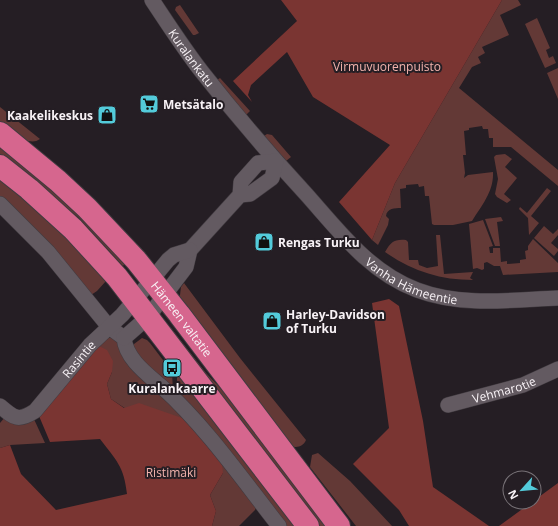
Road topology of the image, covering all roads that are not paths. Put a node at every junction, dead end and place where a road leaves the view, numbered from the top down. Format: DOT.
graph roads {
  1 [pos="152,0"];
  2 [pos="0,133"];
  3 [pos="279,165"];
  4 [pos="0,166"];
  5 [pos="0,204"];
  6 [pos="190,250"];
  7 [pos="158,288"];
  8 [pos="558,298"];
  9 [pos="142,308"];
  10 [pos="109,327"];
  11 [pos="124,338"];
  12 [pos="558,369"];
  13 [pos="448,405"];
  14 [pos="0,406"];
  15 [pos="279,526"];
  16 [pos="308,526"];
  17 [pos="339,526"];
  1 -- 3 [label="street, Kuralankatu"];
  2 -- 7 [label="highway, Hämeen valtatie"];
  3 -- 6 [label="street"];
  3 -- 8 [label="street, Vanha Hämeentie"];
  4 -- 9 [label="highway, Hämeen valtatie"];
  5 -- 10 [label="street"];
  6 -- 7 [label="street"];
  6 -- 7 [label="street"];
  7 -- 9 [label="street, Rasintie"];
  7 -- 9 [label="street"];
  7 -- 17 [label="highway, Hämeen valtatie"];
  9 -- 10 [label="street, Rasintie"];
  9 -- 11 [label="street, Rasintie"];
  9 -- 16 [label="highway, Hämeen valtatie"];
  10 -- 11 [label="street"];
  10 -- 14 [label="street, Rasintie"];
  11 -- 15 [label="street"];
  12 -- 13 [label="street, Vehmarotie"];
}
